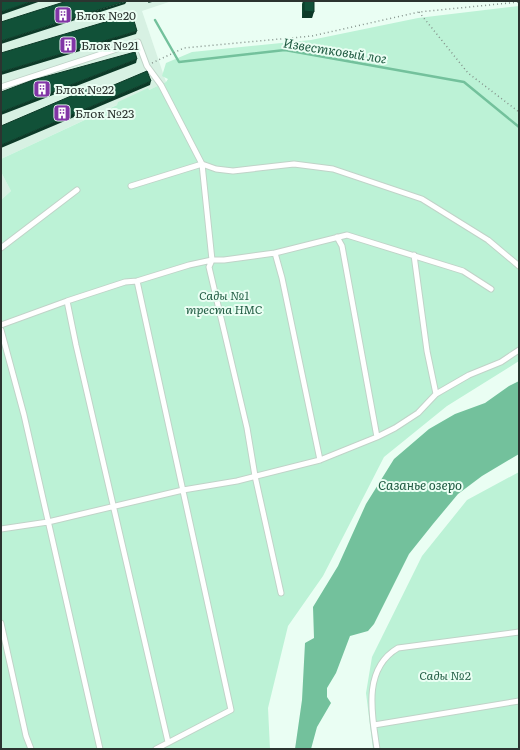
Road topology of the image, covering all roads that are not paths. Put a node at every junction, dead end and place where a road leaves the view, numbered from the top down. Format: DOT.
graph roads {
  1 [pos="1,88"];
  2 [pos="202,164"];
  3 [pos="131,186"];
  4 [pos="77,190"];
  5 [pos="338,237"];
  6 [pos="1,248"];
  7 [pos="275,253"];
  8 [pos="414,255"];
  9 [pos="212,260"];
  10 [pos="519,266"];
  11 [pos="137,281"];
  12 [pos="492,289"];
  13 [pos="67,301"];
  14 [pos="1,325"];
  15 [pos="1,330"];
  16 [pos="519,350"];
  17 [pos="436,394"];
  18 [pos="377,437"];
  19 [pos="320,460"];
  20 [pos="255,476"];
  21 [pos="183,490"];
  22 [pos="113,506"];
  23 [pos="48,522"];
  24 [pos="1,529"];
  25 [pos="281,593"];
  26 [pos="1,623"];
  27 [pos="519,632"];
  28 [pos="519,701"];
  29 [pos="374,725"];
  30 [pos="168,742"];
  31 [pos="31,749"];
  32 [pos="100,749"];
  33 [pos="156,749"];
  34 [pos="377,749"];
  1 -- 2 [label="lane"];
  2 -- 3 [label="lane"];
  2 -- 9 [label="lane"];
  2 -- 10 [label="lane"];
  4 -- 6 [label="lane"];
  5 -- 7 [label="lane"];
  5 -- 8 [label="lane"];
  5 -- 18 [label="lane"];
  7 -- 9 [label="lane"];
  7 -- 19 [label="lane"];
  8 -- 12 [label="lane"];
  8 -- 17 [label="lane"];
  9 -- 11 [label="lane"];
  9 -- 20 [label="lane"];
  11 -- 13 [label="lane"];
  11 -- 21 [label="lane"];
  13 -- 14 [label="lane"];
  13 -- 22 [label="lane"];
  15 -- 23 [label="lane"];
  16 -- 17 [label="lane"];
  17 -- 18 [label="lane"];
  18 -- 19 [label="lane"];
  19 -- 20 [label="lane"];
  20 -- 21 [label="lane"];
  20 -- 25 [label="lane"];
  21 -- 22 [label="lane"];
  21 -- 30 [label="lane"];
  22 -- 23 [label="lane"];
  22 -- 30 [label="lane"];
  23 -- 24 [label="lane"];
  23 -- 32 [label="lane"];
  26 -- 31 [label="lane"];
  27 -- 29 [label="lane"];
  28 -- 29 [label="lane"];
  29 -- 34 [label="lane"];
  30 -- 33 [label="lane"];
}
